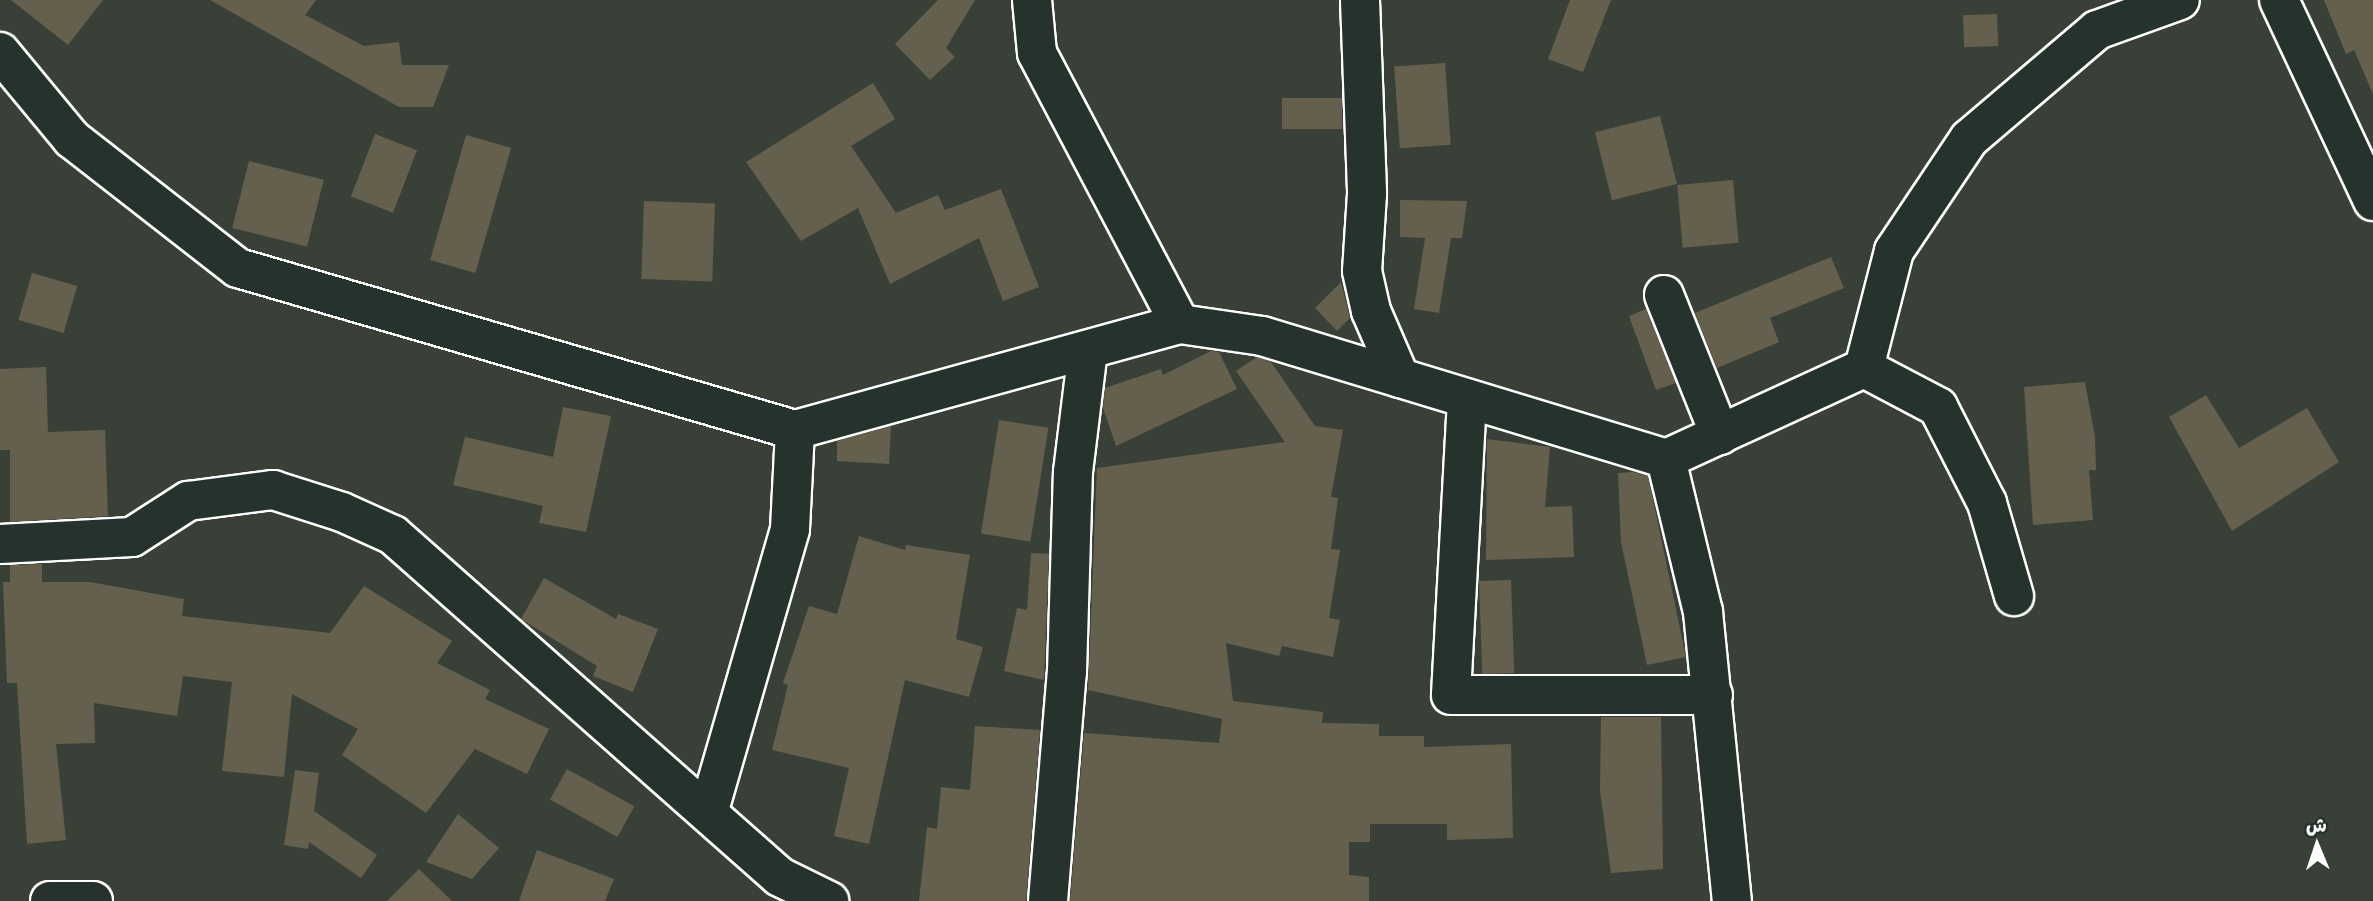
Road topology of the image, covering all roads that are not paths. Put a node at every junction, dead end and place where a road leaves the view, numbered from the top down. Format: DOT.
graph roads {
  1 [pos="1032,0"];
  2 [pos="1360,0"];
  3 [pos="2180,0"];
  4 [pos="2279,0"];
  5 [pos="0,52"];
  6 [pos="2373,201"];
  7 [pos="1664,295"];
  8 [pos="1180,324"];
  9 [pos="1088,350"];
  10 [pos="1864,368"];
  11 [pos="1400,378"];
  12 [pos="1467,399"];
  13 [pos="795,430"];
  14 [pos="1720,435"];
  15 [pos="1667,459"];
  16 [pos="0,544"];
  17 [pos="2014,596"];
  18 [pos="1713,695"];
  19 [pos="709,810"];
  20 [pos="50,901"];
  21 [pos="93,901"];
  22 [pos="830,901"];
  23 [pos="1048,901"];
  24 [pos="1732,901"];
  1 -- 8 [label="street"];
  2 -- 11 [label="street"];
  3 -- 10 [label="street"];
  4 -- 6 [label="street"];
  5 -- 13 [label="street"];
  7 -- 14 [label="street"];
  8 -- 9 [label="street"];
  8 -- 11 [label="street"];
  9 -- 13 [label="street"];
  9 -- 23 [label="street"];
  10 -- 14 [label="street"];
  10 -- 17 [label="street"];
  11 -- 12 [label="street"];
  12 -- 15 [label="street"];
  12 -- 18 [label="street"];
  13 -- 19 [label="street"];
  14 -- 15 [label="street"];
  15 -- 18 [label="street"];
  16 -- 19 [label="street"];
  18 -- 24 [label="street"];
  19 -- 22 [label="street"];
  20 -- 21 [label="street"];
}
